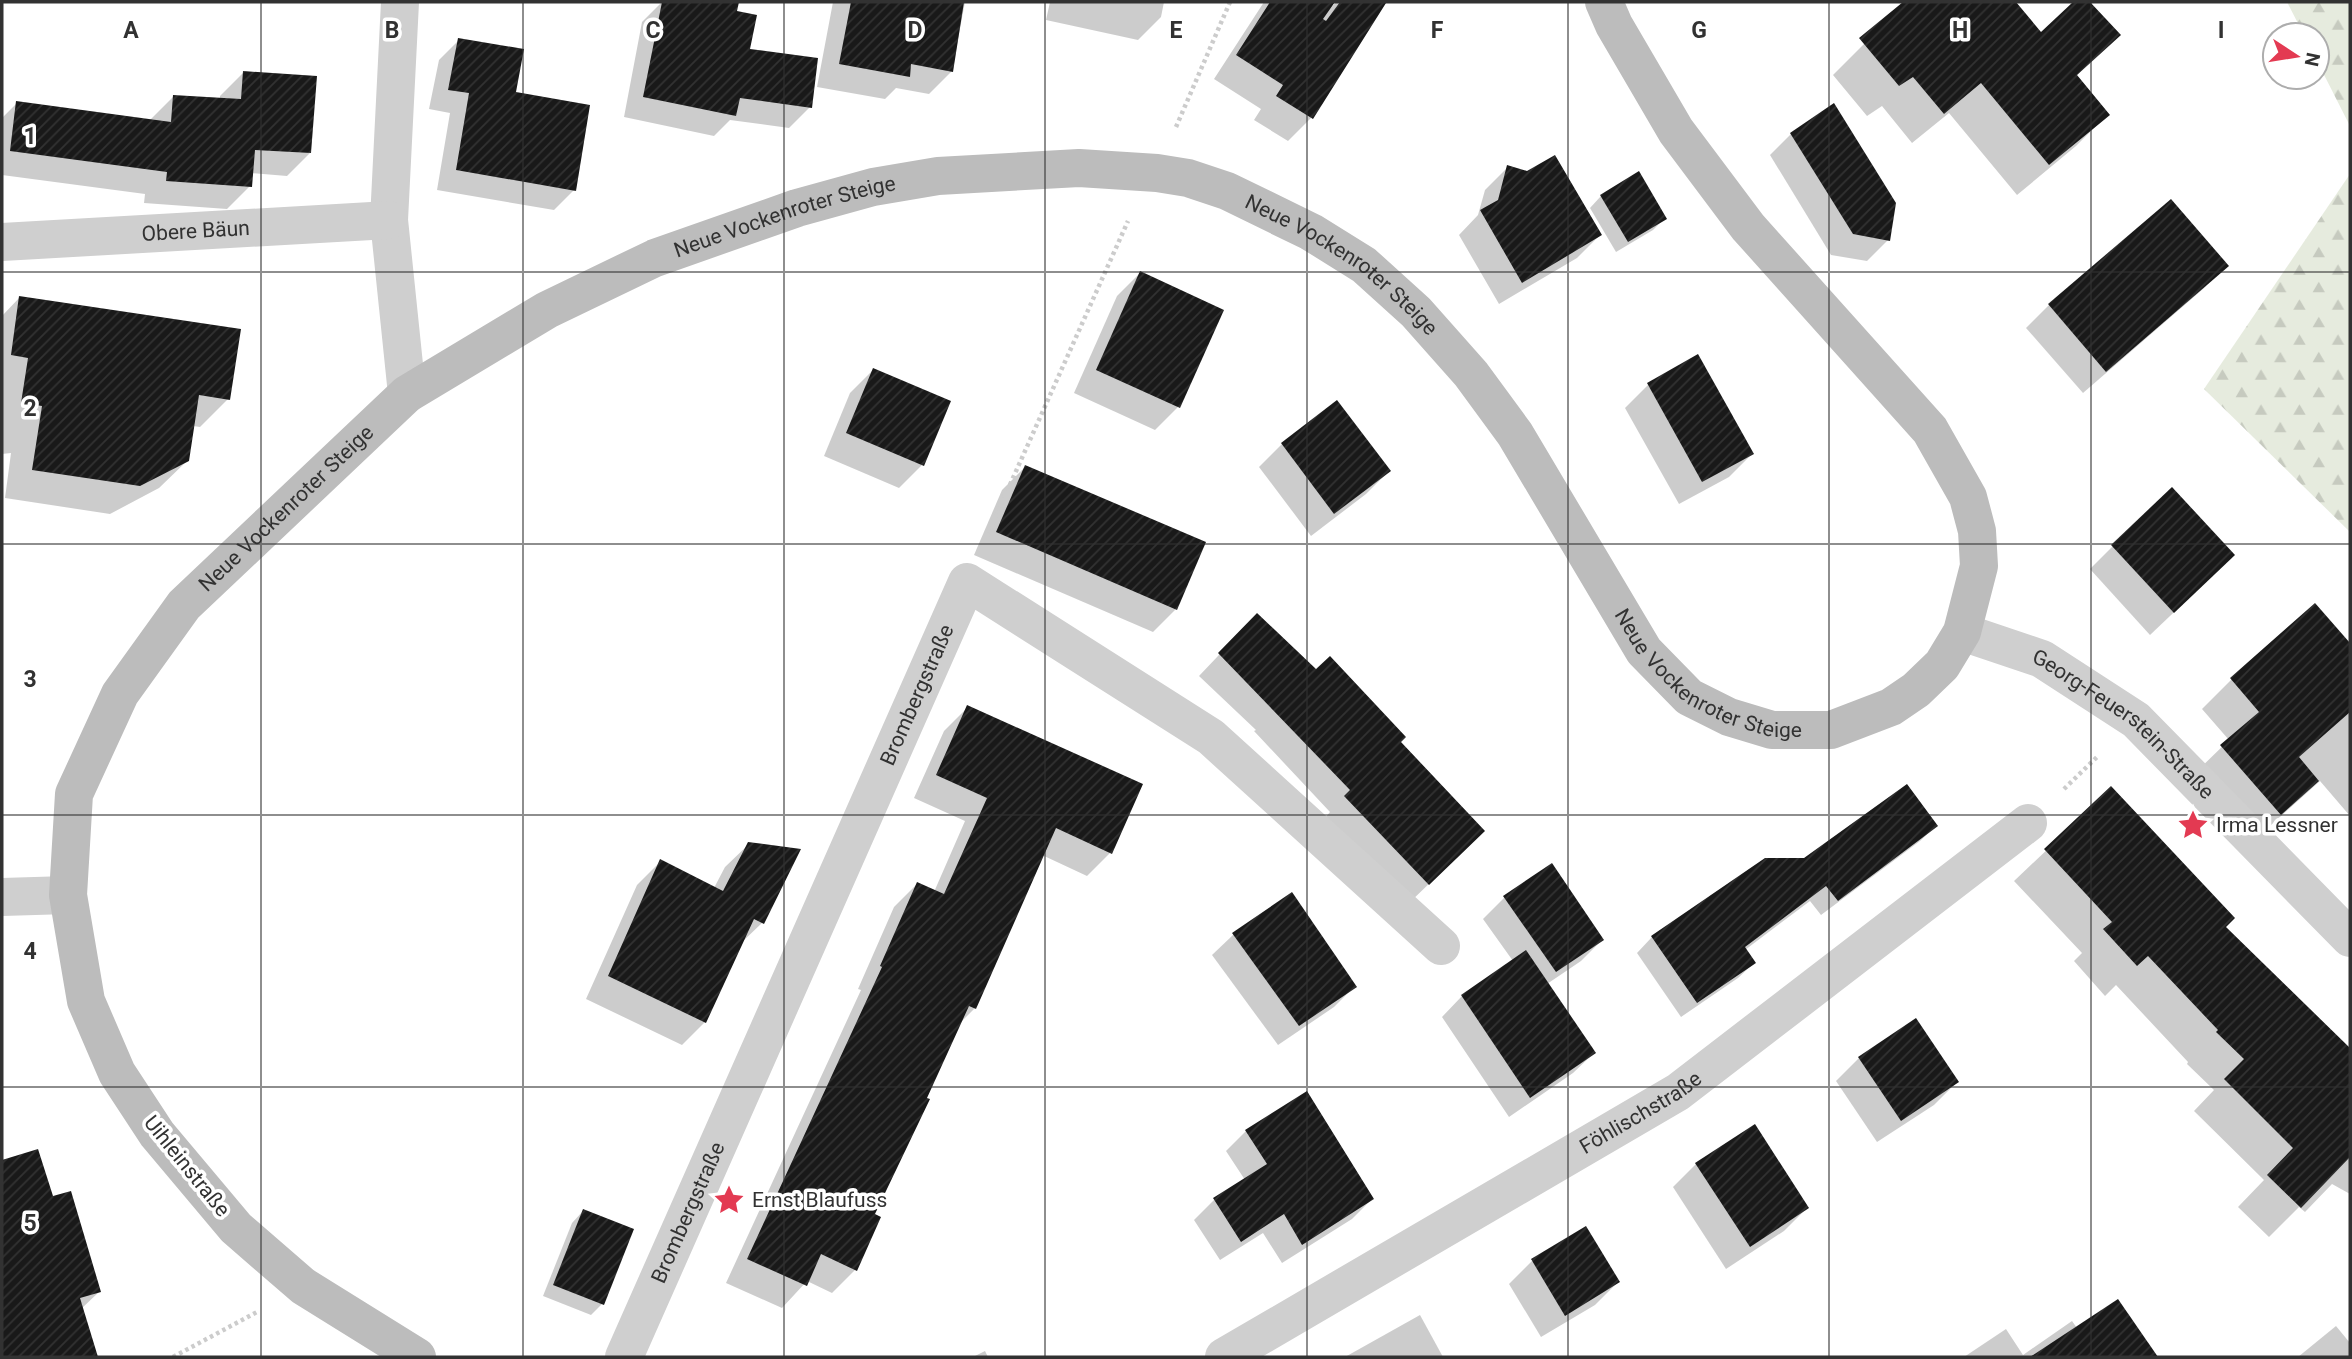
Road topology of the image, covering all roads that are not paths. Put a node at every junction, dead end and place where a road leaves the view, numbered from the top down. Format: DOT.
graph roads {
  1 [pos="400,2"];
  2 [pos="1604,2"];
  3 [pos="389,219"];
  4 [pos="2,242"];
  5 [pos="407,394"];
  6 [pos="1962,632"];
  7 [pos="2028,823"];
  8 [pos="68,895"];
  9 [pos="2,897"];
  10 [pos="2350,938"];
  11 [pos="1441,946"];
  12 [pos="417,1357"];
  13 [pos="624,1357"];
  14 [pos="1224,1357"];
  1 -- 3 [label="street"];
  2 -- 6 [label="main road, Neue Vockenroter Steige"];
  3 -- 4 [label="street, Obere Bäun"];
  3 -- 5 [label="street"];
  5 -- 6 [label="main road, Neue Vockenroter Steige"];
  5 -- 8 [label="main road, Neue Vockenroter Steige"];
  6 -- 10 [label="street, Georg-Feuerstein-Straße"];
  7 -- 14 [label="street, Föhlischstraße"];
  8 -- 9 [label="street"];
  8 -- 12 [label="main road, Uihleinstraße"];
  11 -- 13 [label="street, Brombergstraße"];
}
